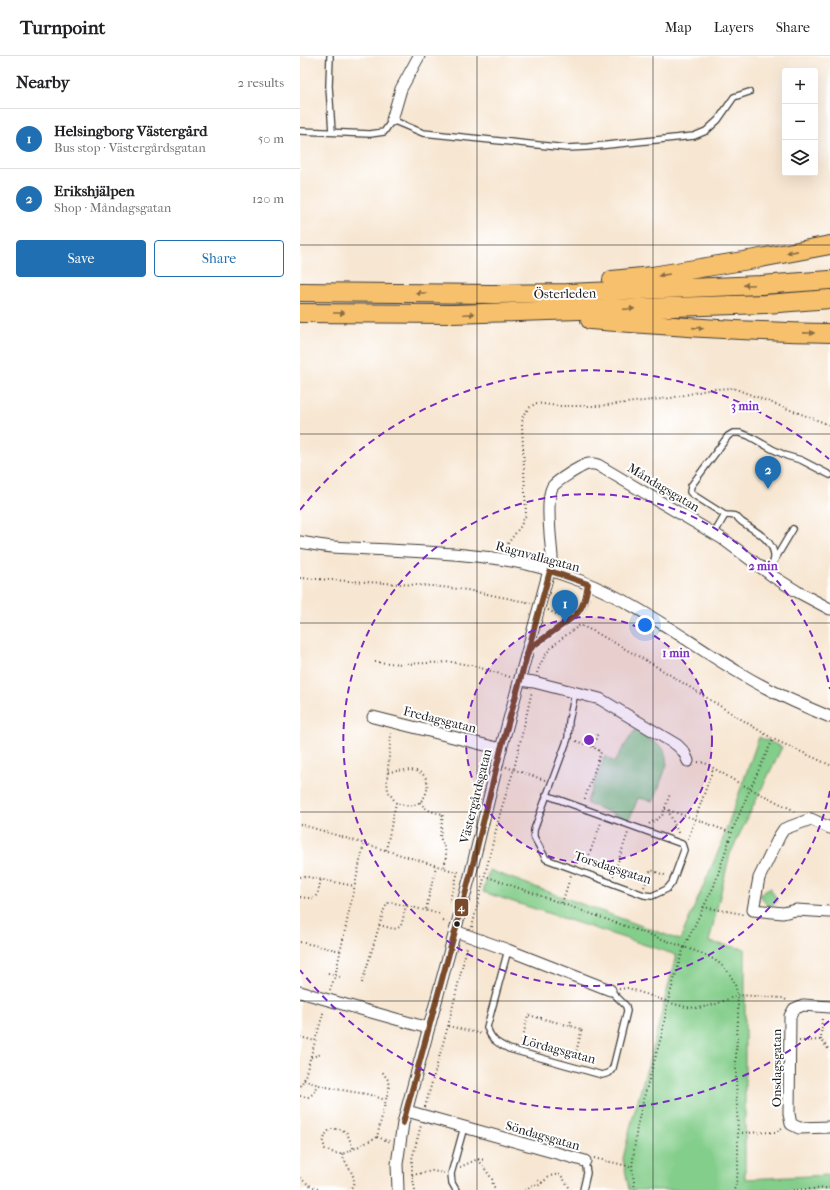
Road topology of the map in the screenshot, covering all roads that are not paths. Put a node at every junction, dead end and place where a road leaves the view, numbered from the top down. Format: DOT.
graph roads {
  1 [pos="330,56"];
  2 [pos="419,56"];
  3 [pos="749,92"];
  4 [pos="392,120"];
  5 [pos="300,131"];
  6 [pos="332,132"];
  7 [pos="830,244"];
  8 [pos="830,280"];
  9 [pos="300,292"];
  10 [pos="460,293"];
  11 [pos="830,299"];
  12 [pos="506,312"];
  13 [pos="300,313"];
  14 [pos="830,333"];
  15 [pos="830,475"];
  16 [pos="725,515"];
  17 [pos="793,529"];
  18 [pos="714,534"];
  19 [pos="300,542"];
  20 [pos="774,561"];
  21 [pos="550,571"];
  22 [pos="768,572"];
  23 [pos="588,584"];
  24 [pos="830,609"];
  25 [pos="528,652"];
  26 [pos="520,680"];
  27 [pos="576,693"];
  28 [pos="373,717"];
  29 [pos="830,717"];
  30 [pos="501,749"];
  31 [pos="688,761"];
  32 [pos="546,795"];
  33 [pos="830,828"];
  34 [pos="830,912"];
  35 [pos="455,931"];
  36 [pos="508,950"];
  37 [pos="610,990"];
  38 [pos="300,992"];
  39 [pos="826,1007"];
  40 [pos="428,1028"];
  41 [pos="407,1111"];
  42 [pos="464,1127"];
  43 [pos="830,1127"];
  44 [pos="585,1161"];
  45 [pos="398,1190"];
  46 [pos="456,1190"];
  47 [pos="582,1190"];
  1 -- 6 [label="lane"];
  2 -- 4 [label="street"];
  3 -- 4 [label="lane"];
  4 -- 6 [label="lane"];
  5 -- 6 [label="lane"];
  7 -- 10 [label="main road, one-way"];
  8 -- 10 [label="main road, Österleden, one-way"];
  10 -- 9 [label="main road, Österleden, one-way"];
  12 -- 11 [label="main road, Österleden, one-way"];
  13 -- 12 [label="main road, Österleden, one-way"];
  12 -- 14 [label="main road, one-way"];
  15 -- 16 [label="lane"];
  16 -- 18 [label="lane"];
  16 -- 20 [label="lane"];
  17 -- 20 [label="lane"];
  18 -- 21 [label="street, Måndagsgatan"];
  18 -- 22 [label="street, Måndagsgatan"];
  19 -- 21 [label="street, Ragnvallagatan"];
  20 -- 22 [label="lane"];
  21 -- 23 [label="street, Ragnvallagatan"];
  21 -- 25 [label="street, Västergårdsgatan"];
  22 -- 24 [label="street, Måndagsgatan"];
  23 -- 25 [label="lane"];
  23 -- 29 [label="street, Ragnvallagatan"];
  25 -- 26 [label="street, Västergårdsgatan"];
  26 -- 27 [label="street"];
  26 -- 30 [label="street, Västergårdsgatan"];
  27 -- 31 [label="street"];
  27 -- 32 [label="lane, Torsdagsgatan"];
  28 -- 30 [label="street, Fredagsgatan"];
  30 -- 35 [label="street, Västergårdsgatan"];
  32 -- 32 [label="lane, Torsdagsgatan"];
  33 -- 34 [label="street"];
  35 -- 36 [label="street, Lördagsgatan"];
  35 -- 40 [label="street, Västergårdsgatan"];
  36 -- 37 [label="street, Lördagsgatan"];
  36 -- 37 [label="lane, Lördagsgatan"];
  38 -- 40 [label="street"];
  39 -- 43 [label="street, Onsdagsgatan"];
  40 -- 41 [label="street, Västergårdsgatan"];
  41 -- 42 [label="street, Söndagsgatan"];
  41 -- 45 [label="street, Västergårdsgatan"];
  42 -- 44 [label="street, Söndagsgatan"];
  42 -- 46 [label="lane"];
  44 -- 47 [label="lane, Söndagsgatan"];
}
